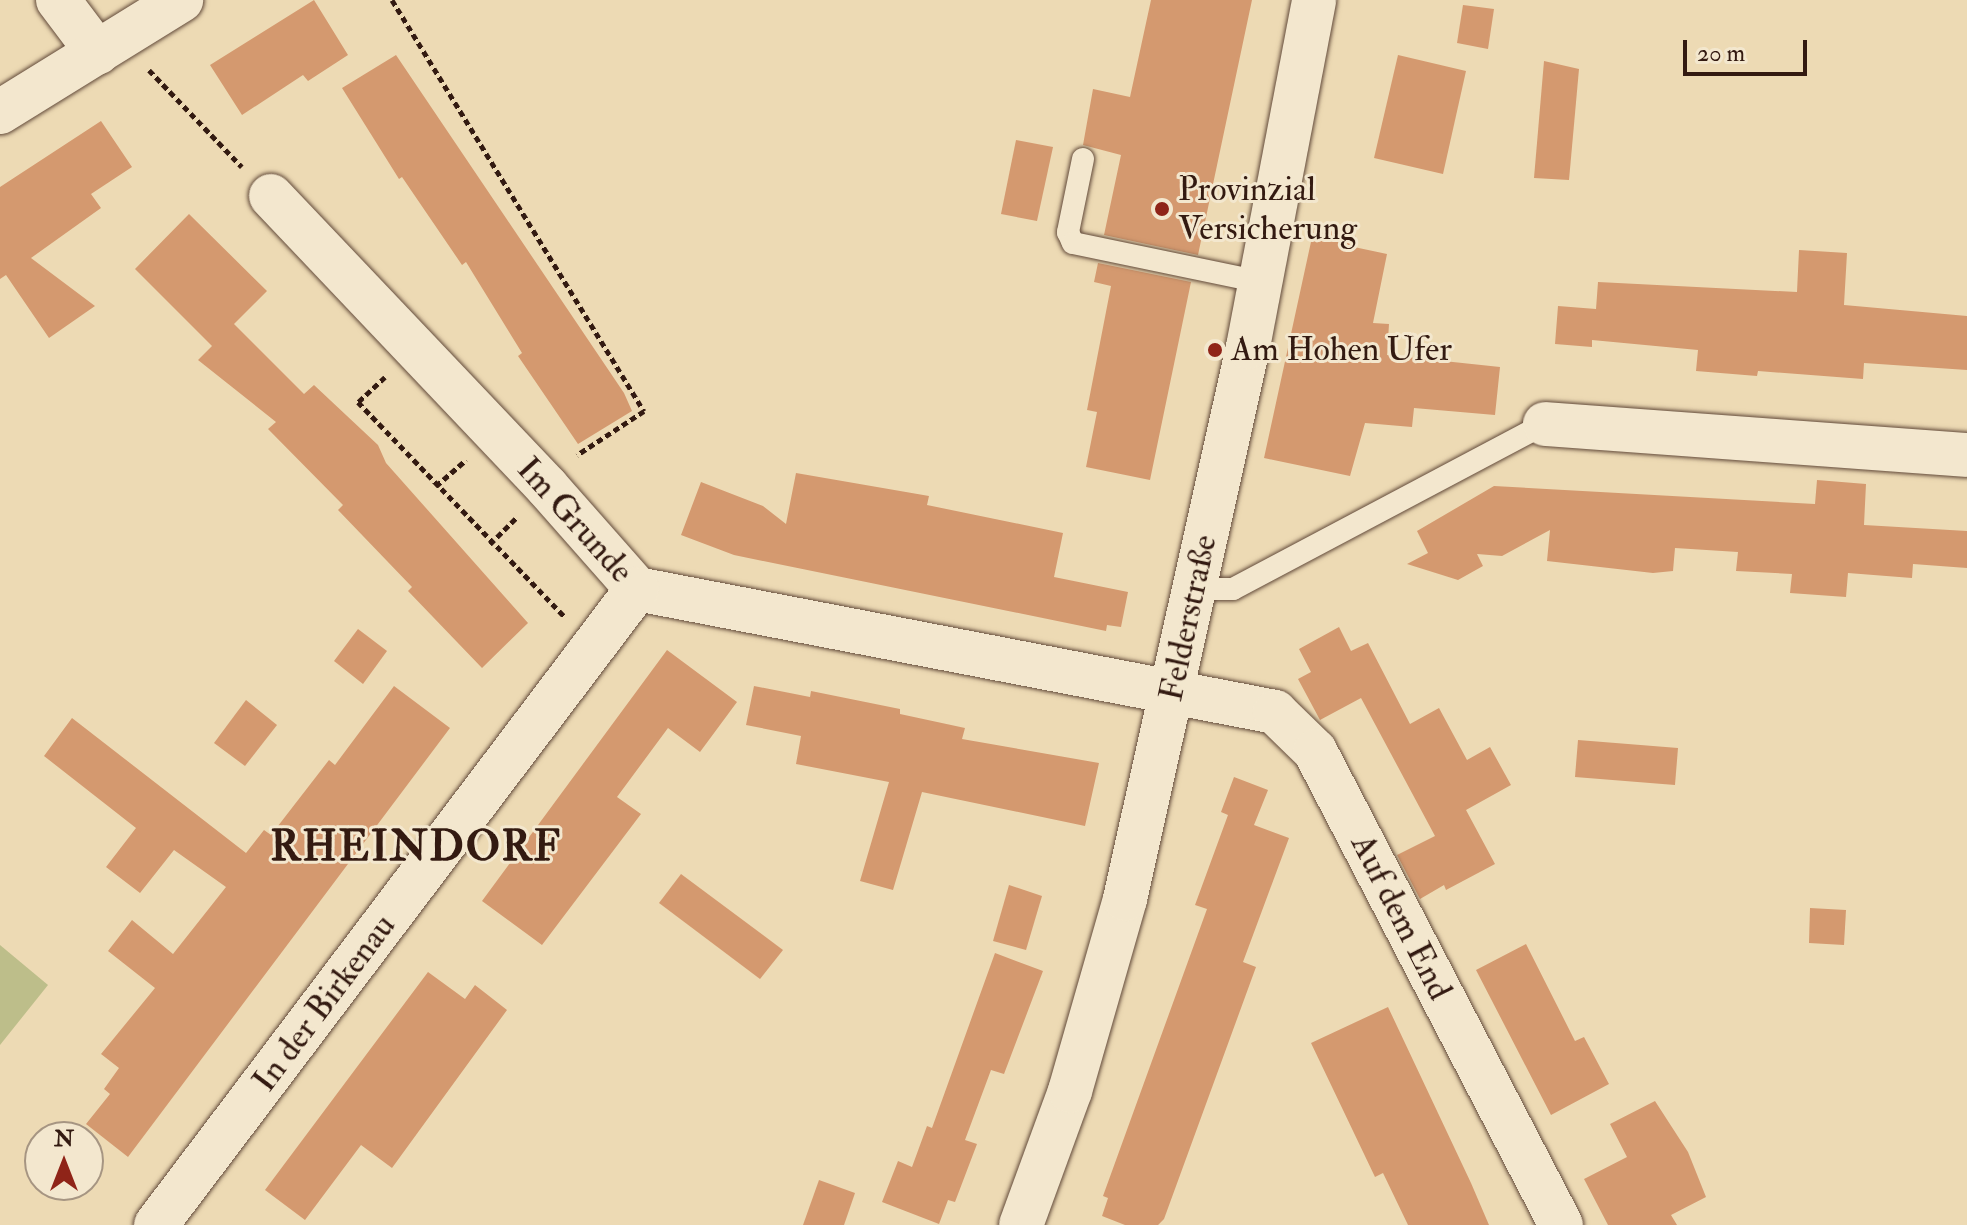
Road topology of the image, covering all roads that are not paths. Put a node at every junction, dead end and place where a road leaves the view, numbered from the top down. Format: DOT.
graph roads {
  1 [pos="58,0"];
  2 [pos="181,0"];
  3 [pos="1314,0"];
  4 [pos="109,46"];
  5 [pos="0,112"];
  6 [pos="1083,159"];
  7 [pos="271,196"];
  8 [pos="1261,282"];
  9 [pos="1545,424"];
  10 [pos="1967,455"];
  11 [pos="637,589"];
  12 [pos="1194,589"];
  13 [pos="1171,694"];
  14 [pos="156,1225"];
  15 [pos="1021,1225"];
  16 [pos="1561,1225"];
  1 -- 4 [label="street"];
  2 -- 4 [label="street"];
  3 -- 8 [label="street, Felderstraße"];
  4 -- 5 [label="street"];
  6 -- 8 [label="lane"];
  7 -- 11 [label="street, Im Grunde"];
  8 -- 12 [label="street, Felderstraße"];
  9 -- 10 [label="street"];
  9 -- 12 [label="lane"];
  11 -- 13 [label="street, Im Grunde"];
  11 -- 14 [label="street, In der Birkenau"];
  12 -- 13 [label="street, Felderstraße"];
  13 -- 15 [label="street, Felderstraße"];
  13 -- 16 [label="street, Auf dem End"];
}
